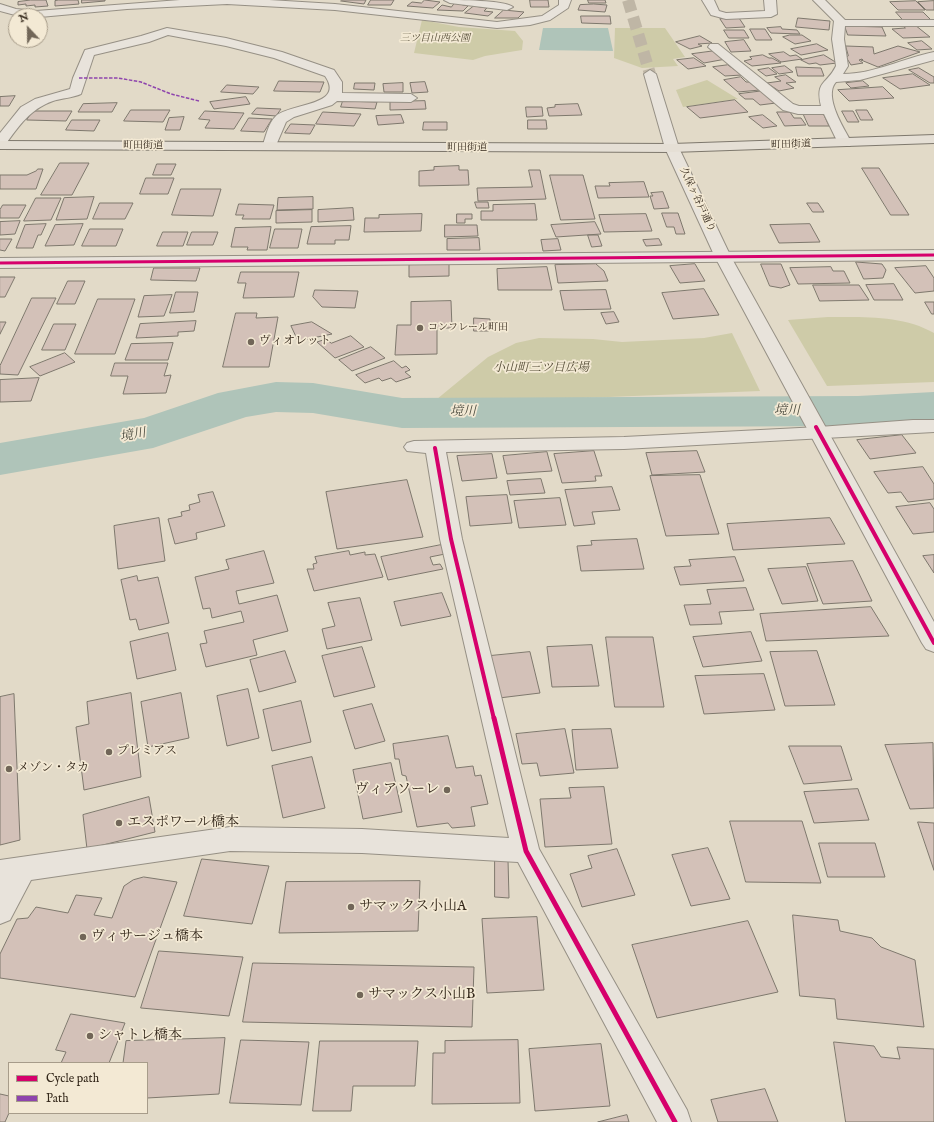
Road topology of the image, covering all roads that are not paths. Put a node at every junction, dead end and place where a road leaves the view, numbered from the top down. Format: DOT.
graph roads {
  1 [pos="450,0"];
  2 [pos="565,0"];
  3 [pos="708,0"];
  4 [pos="770,0"];
  5 [pos="819,0"];
  6 [pos="0,7"];
  7 [pos="507,7"];
  8 [pos="840,23"];
  9 [pos="934,23"];
  10 [pos="714,47"];
  11 [pos="934,56"];
  12 [pos="650,74"];
  13 [pos="833,78"];
  14 [pos="334,97"];
  15 [pos="412,98"];
  16 [pos="829,110"];
  17 [pos="934,139"];
  18 [pos="0,142"];
  19 [pos="846,143"];
  20 [pos="0,145"];
  21 [pos="269,147"];
  22 [pos="672,148"];
  23 [pos="934,256"];
  24 [pos="723,257"];
  25 [pos="0,263"];
  26 [pos="934,426"];
  27 [pos="818,430"];
  28 [pos="934,643"];
  29 [pos="526,852"];
  30 [pos="11,871"];
  31 [pos="0,911"];
  32 [pos="674,1122"];
  1 -- 7 [label="street"];
  2 -- 6 [label="street"];
  3 -- 4 [label="street"];
  5 -- 8 [label="street"];
  8 -- 9 [label="street"];
  8 -- 13 [label="street"];
  10 -- 16 [label="street"];
  11 -- 13 [label="street"];
  12 -- 22 [label="street, 久保ヶ谷戸通り"];
  13 -- 16 [label="street"];
  14 -- 15 [label="street"];
  14 -- 18 [label="street"];
  14 -- 21 [label="street"];
  16 -- 19 [label="street"];
  17 -- 19 [label="main road, 町田街道"];
  19 -- 22 [label="main road, 町田街道"];
  20 -- 21 [label="main road, 町田街道"];
  21 -- 22 [label="main road, 町田街道"];
  22 -- 24 [label="street, 久保ヶ谷戸通り"];
  23 -- 24 [label="street"];
  24 -- 25 [label="street"];
  24 -- 27 [label="street, 久保ヶ谷戸通り"];
  26 -- 27 [label="street"];
  27 -- 28 [label="street, 久保ヶ谷戸通り"];
  27 -- 29 [label="street"];
  29 -- 30 [label="street"];
  29 -- 32 [label="street"];
  30 -- 31 [label="street"];
}
